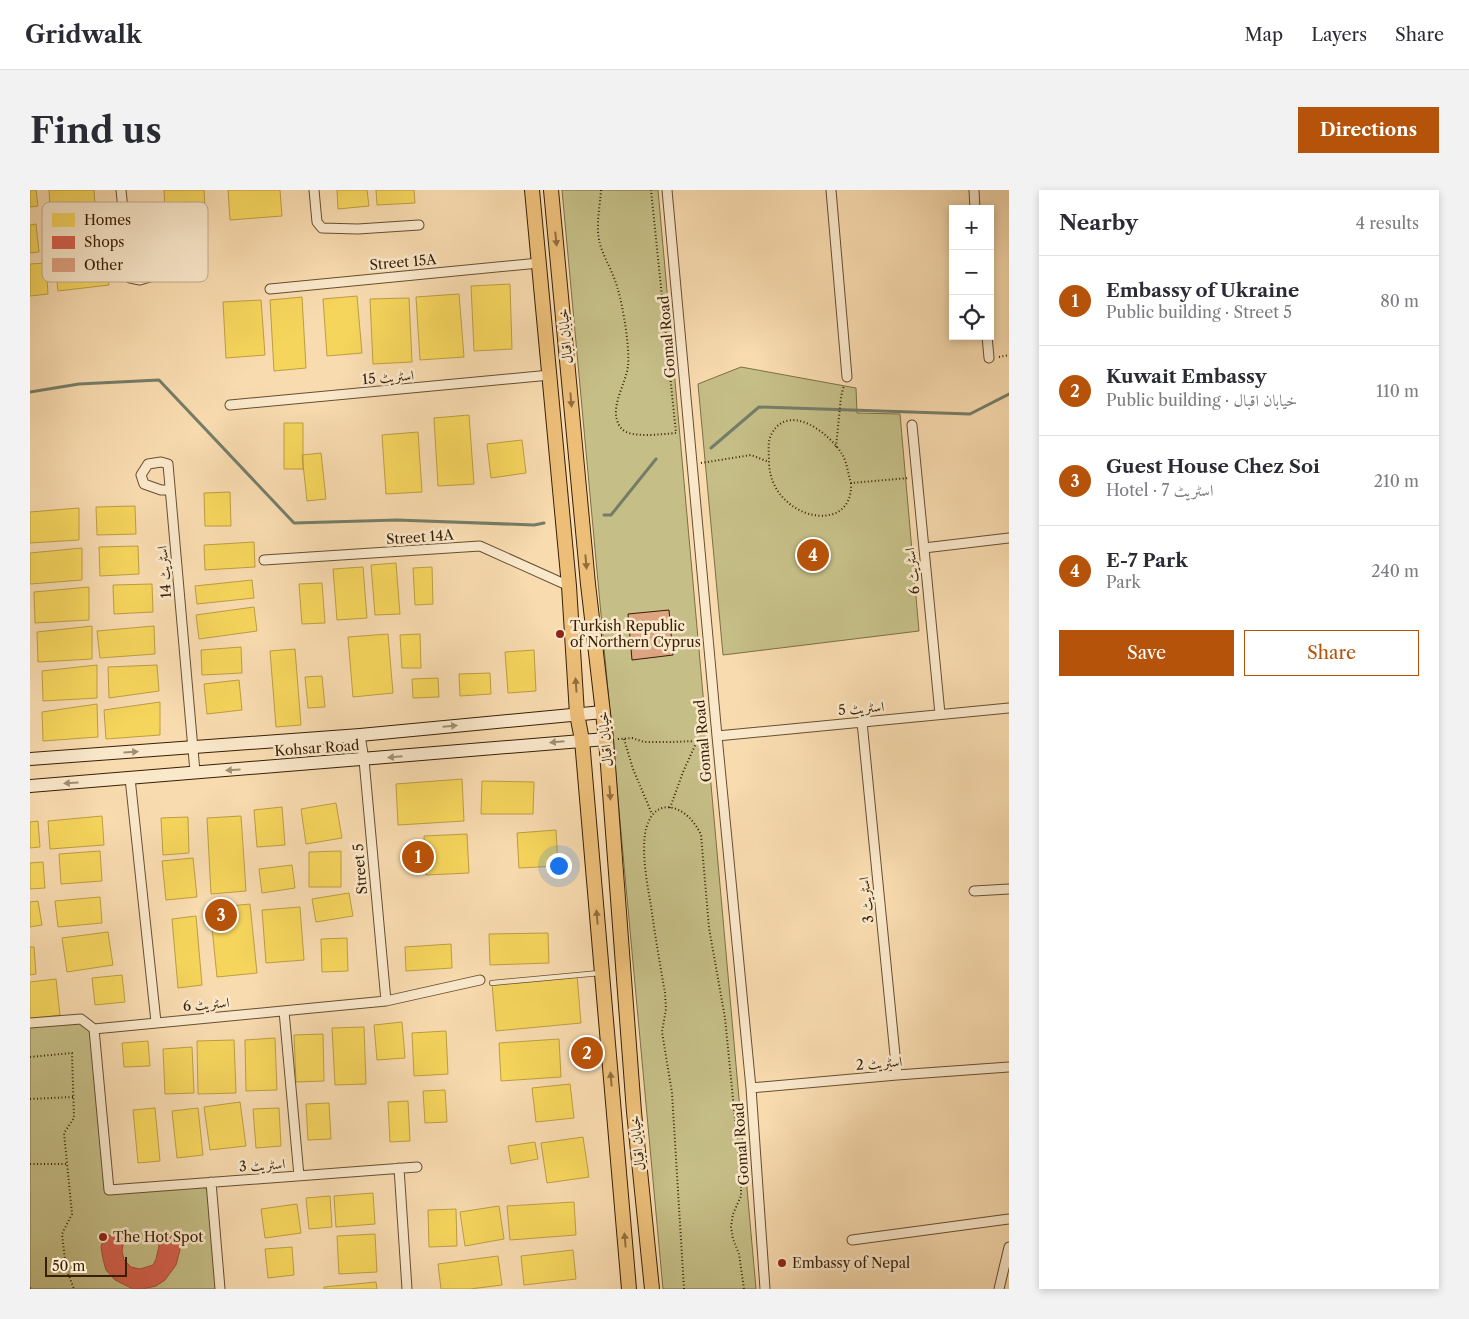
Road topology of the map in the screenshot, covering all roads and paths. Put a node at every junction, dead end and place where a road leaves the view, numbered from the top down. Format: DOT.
graph roads {
  1 [pos="314,190"];
  2 [pos="532,190"];
  3 [pos="552,190"];
  4 [pos="600,190"];
  5 [pos="651,190"];
  6 [pos="667,190"];
  7 [pos="831,190"];
  8 [pos="974,190"];
  9 [pos="975,205"];
  10 [pos="419,226"];
  11 [pos="539,263"];
  12 [pos="270,289"];
  13 [pos="987,340"];
  14 [pos="989,358"];
  15 [pos="550,375"];
  16 [pos="847,377"];
  17 [pos="840,396"];
  18 [pos="230,406"];
  19 [pos="912,425"];
  20 [pos="836,447"];
  21 [pos="769,462"];
  22 [pos="692,464"];
  23 [pos="916,477"];
  24 [pos="851,483"];
  25 [pos="170,490"];
  26 [pos="1009,538"];
  27 [pos="924,548"];
  28 [pos="264,560"];
  29 [pos="569,586"];
  30 [pos="1009,708"];
  31 [pos="603,712"];
  32 [pos="578,714"];
  33 [pos="940,714"];
  34 [pos="862,722"];
  35 [pos="360,734"];
  36 [pos="717,736"];
  37 [pos="606,739"];
  38 [pos="582,740"];
  39 [pos="624,740"];
  40 [pos="697,741"];
  41 [pos="193,748"];
  42 [pos="30,759"];
  43 [pos="364,760"];
  44 [pos="195,772"];
  45 [pos="130,778"];
  46 [pos="30,786"];
  47 [pos="670,808"];
  48 [pos="652,814"];
  49 [pos="1009,889"];
  50 [pos="974,891"];
  51 [pos="602,973"];
  52 [pos="480,980"];
  53 [pos="492,983"];
  54 [pos="386,1001"];
  55 [pos="284,1011"];
  56 [pos="156,1022"];
  57 [pos="30,1023"];
  58 [pos="94,1029"];
  59 [pos="30,1057"];
  60 [pos="1009,1067"];
  61 [pos="897,1075"];
  62 [pos="751,1088"];
  63 [pos="73,1097"];
  64 [pos="30,1099"];
  65 [pos="30,1164"];
  66 [pos="67,1164"];
  67 [pos="417,1167"];
  68 [pos="398,1168"];
  69 [pos="299,1176"];
  70 [pos="211,1182"];
  71 [pos="1009,1219"];
  72 [pos="852,1240"];
  73 [pos="1009,1247"];
  74 [pos="74,1289"];
  75 [pos="220,1289"];
  76 [pos="407,1289"];
  77 [pos="629,1289"];
  78 [pos="652,1289"];
  79 [pos="684,1289"];
  80 [pos="744,1289"];
  81 [pos="765,1289"];
  82 [pos="999,1289"];
  1 -- 10 [label="street"];
  2 -- 11 [label="main road, خیابان اقبال"];
  3 -- 31 [label="main road, خیابان اقبال, one-way"];
  4 -- 5 [label="path"];
  6 -- 22 [label="street, Gomal Road"];
  7 -- 16 [label="street"];
  8 -- 9 [label="street"];
  11 -- 12 [label="street, Street 15A"];
  11 -- 15 [label="main road, خیابان اقبال"];
  13 -- 14 [label="street"];
  15 -- 18 [label="street, اسٹریٹ 15"];
  15 -- 29 [label="main road, خیابان اقبال"];
  17 -- 20 [label="path"];
  19 -- 23 [label="street, اسٹریٹ 6"];
  20 -- 21 [label="path"];
  20 -- 24 [label="path"];
  21 -- 22 [label="path"];
  21 -- 24 [label="path"];
  22 -- 36 [label="street, Gomal Road"];
  23 -- 24 [label="path"];
  23 -- 27 [label="street, اسٹریٹ 6"];
  25 -- 41 [label="street, اسٹریٹ 14"];
  26 -- 27 [label="street"];
  27 -- 33 [label="street, اسٹریٹ 6"];
  28 -- 29 [label="street, Street 14A"];
  32 -- 29 [label="main road, خیابان اقبال, one-way"];
  30 -- 33 [label="street, اسٹریٹ 5"];
  31 -- 32 [label="street, Kohsar Road"];
  31 -- 37 [label="main road, خیابان اقبال"];
  35 -- 32 [label="street, Kohsar Road, one-way"];
  32 -- 38 [label="main road, خیابان اقبال"];
  33 -- 34 [label="street, اسٹریٹ 5"];
  34 -- 36 [label="street, اسٹریٹ 5"];
  34 -- 61 [label="street, اسٹریٹ 3"];
  35 -- 41 [label="street, Kohsar Road"];
  35 -- 43 [label="street, Street 5"];
  36 -- 40 [label="path"];
  36 -- 62 [label="street, Gomal Road"];
  37 -- 38 [label="street, Kohsar Road"];
  37 -- 39 [label="path"];
  37 -- 78 [label="main road, خیابان اقبال, one-way"];
  38 -- 43 [label="street, Kohsar Road, one-way"];
  51 -- 38 [label="main road, خیابان اقبال, one-way"];
  39 -- 40 [label="path"];
  39 -- 48 [label="path"];
  40 -- 47 [label="path"];
  42 -- 41 [label="street, Kohsar Road, one-way"];
  41 -- 44 [label="street"];
  43 -- 44 [label="street, Kohsar Road, one-way"];
  43 -- 54 [label="street, Street 5"];
  44 -- 45 [label="street, Kohsar Road"];
  45 -- 46 [label="street, Kohsar Road, one-way"];
  45 -- 56 [label="street"];
  47 -- 48 [label="path"];
  47 -- 80 [label="path"];
  48 -- 79 [label="path"];
  49 -- 50 [label="street"];
  51 -- 53 [label="lane"];
  77 -- 51 [label="main road, خیابان اقبال, one-way"];
  52 -- 54 [label="street, اسٹریٹ 6"];
  54 -- 55 [label="street, اسٹریٹ 6"];
  55 -- 56 [label="street, اسٹریٹ 6"];
  55 -- 69 [label="street"];
  56 -- 58 [label="street, اسٹریٹ 6"];
  57 -- 58 [label="street"];
  58 -- 70 [label="street, اسٹریٹ 3"];
  59 -- 63 [label="path"];
  60 -- 61 [label="street, اسٹریٹ 2"];
  61 -- 62 [label="street, اسٹریٹ 2"];
  62 -- 81 [label="street, Gomal Road"];
  63 -- 64 [label="path"];
  63 -- 66 [label="path"];
  65 -- 66 [label="path"];
  66 -- 74 [label="path"];
  67 -- 68 [label="street, اسٹریٹ 3"];
  68 -- 69 [label="street, اسٹریٹ 3"];
  68 -- 76 [label="street"];
  69 -- 70 [label="street, اسٹریٹ 3"];
  70 -- 75 [label="street"];
  71 -- 72 [label="street"];
  73 -- 82 [label="street"];
}
